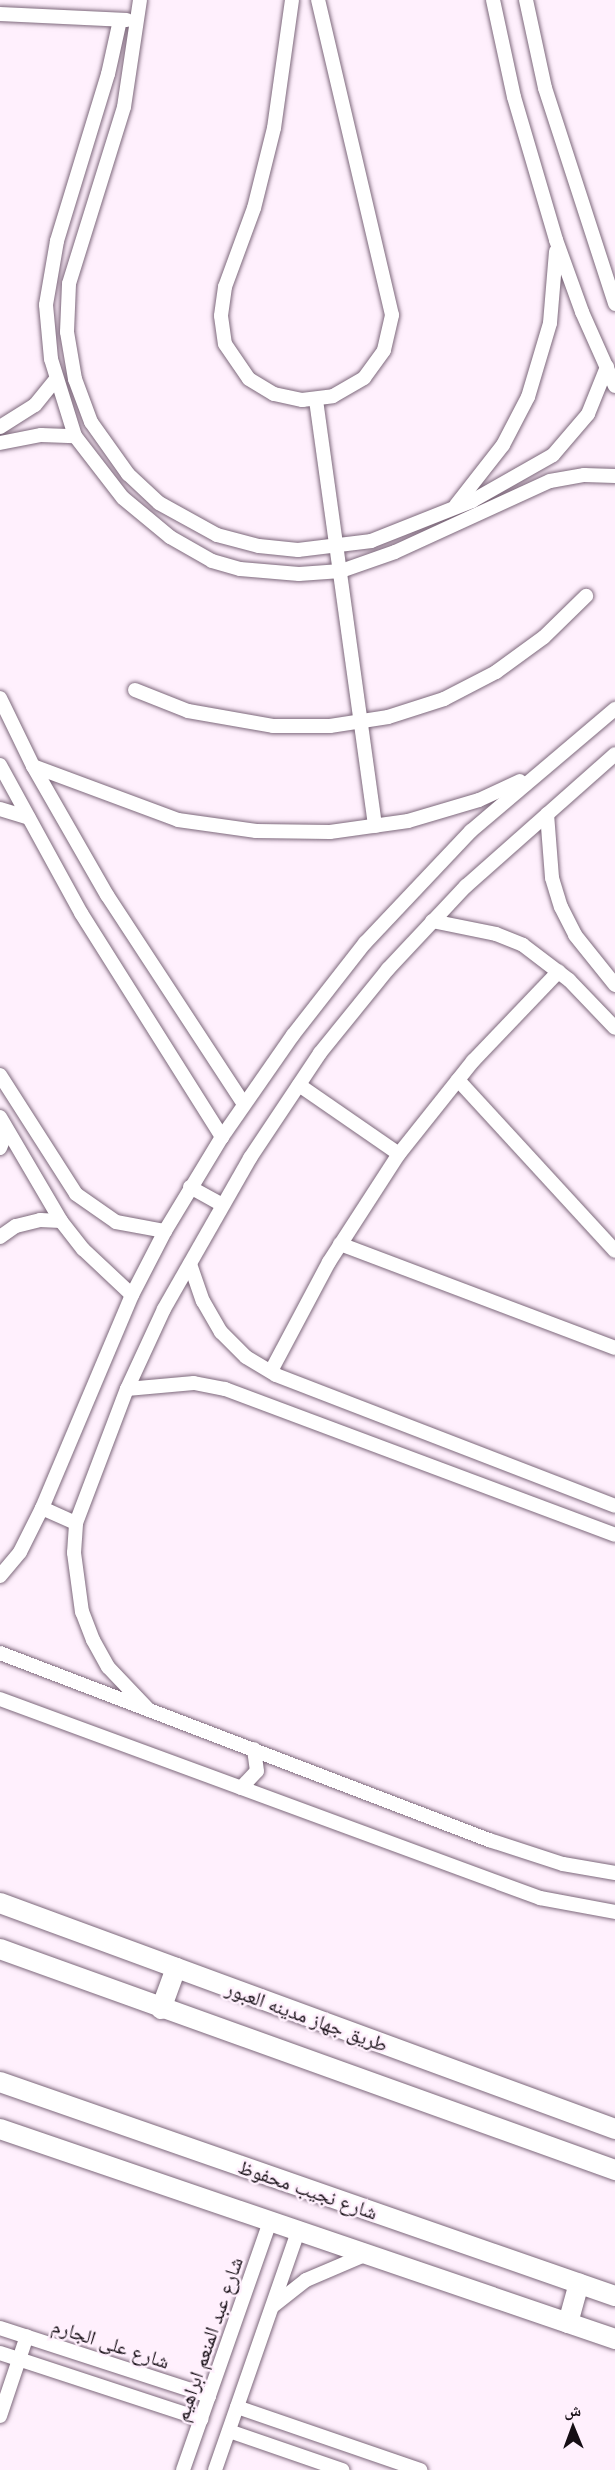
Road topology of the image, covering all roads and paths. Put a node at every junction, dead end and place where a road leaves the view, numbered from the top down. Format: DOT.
graph roads {
  1 [pos="140,0"];
  2 [pos="292,0"];
  3 [pos="318,0"];
  4 [pos="493,0"];
  5 [pos="526,0"];
  6 [pos="0,14"];
  7 [pos="120,20"];
  8 [pos="138,20"];
  9 [pos="556,240"];
  10 [pos="615,304"];
  11 [pos="607,367"];
  12 [pos="56,379"];
  13 [pos="615,386"];
  14 [pos="316,400"];
  15 [pos="0,427"];
  16 [pos="75,436"];
  17 [pos="0,442"];
  18 [pos="615,476"];
  19 [pos="453,509"];
  20 [pos="336,547"];
  21 [pos="341,571"];
  22 [pos="586,596"];
  23 [pos="135,690"];
  24 [pos="0,698"];
  25 [pos="615,709"];
  26 [pos="359,723"];
  27 [pos="615,754"];
  28 [pos="0,765"];
  29 [pos="33,766"];
  30 [pos="536,774"];
  31 [pos="0,808"];
  32 [pos="547,814"];
  33 [pos="29,818"];
  34 [pos="375,826"];
  35 [pos="432,921"];
  36 [pos="559,971"];
  37 [pos="615,986"];
  38 [pos="615,1028"];
  39 [pos="0,1075"];
  40 [pos="458,1080"];
  41 [pos="299,1085"];
  42 [pos="244,1104"];
  43 [pos="0,1117"];
  44 [pos="7,1131"];
  45 [pos="222,1137"];
  46 [pos="0,1148"];
  47 [pos="399,1154"];
  48 [pos="190,1186"];
  49 [pos="222,1205"];
  50 [pos="61,1221"];
  51 [pos="165,1231"];
  52 [pos="0,1237"];
  53 [pos="340,1244"];
  54 [pos="615,1251"];
  55 [pos="190,1264"];
  56 [pos="132,1295"];
  57 [pos="615,1348"];
  58 [pos="271,1371"];
  59 [pos="127,1389"];
  60 [pos="615,1506"];
  61 [pos="42,1509"];
  62 [pos="76,1523"];
  63 [pos="615,1535"];
  64 [pos="0,1576"];
  65 [pos="0,1653"];
  66 [pos="0,1699"];
  67 [pos="149,1710"];
  68 [pos="254,1749"];
  69 [pos="242,1788"];
  70 [pos="615,1873"];
  71 [pos="0,1903"];
  72 [pos="615,1912"];
  73 [pos="0,1949"];
  74 [pos="176,1968"];
  75 [pos="161,2009"];
  76 [pos="0,2082"];
  77 [pos="0,2129"];
  78 [pos="615,2129"];
  79 [pos="615,2170"];
  80 [pos="270,2221"];
  81 [pos="298,2231"];
  82 [pos="368,2254"];
  83 [pos="579,2283"];
  84 [pos="615,2296"];
  85 [pos="272,2307"];
  86 [pos="568,2323"];
  87 [pos="3,2329"];
  88 [pos="27,2336"];
  89 [pos="615,2339"];
  90 [pos="0,2346"];
  91 [pos="0,2353"];
  92 [pos="19,2359"];
  93 [pos="209,2396"];
  94 [pos="237,2407"];
  95 [pos="0,2416"];
  96 [pos="201,2420"];
  97 [pos="229,2431"];
  98 [pos="183,2470"];
  99 [pos="215,2470"];
  100 [pos="342,2470"];
  101 [pos="420,2470"];
  1 -- 8 [label="street"];
  2 -- 14 [label="street"];
  3 -- 14 [label="street"];
  4 -- 9 [label="street"];
  5 -- 10 [label="street"];
  6 -- 7 [label="street"];
  7 -- 8 [label="street"];
  7 -- 12 [label="street"];
  8 -- 20 [label="street"];
  9 -- 11 [label="street"];
  9 -- 19 [label="street"];
  11 -- 13 [label="street"];
  11 -- 19 [label="street"];
  12 -- 15 [label="street"];
  12 -- 16 [label="street"];
  14 -- 20 [label="street"];
  16 -- 17 [label="street"];
  16 -- 21 [label="street"];
  18 -- 21 [label="street"];
  19 -- 20 [label="street"];
  20 -- 21 [label="street"];
  21 -- 26 [label="street"];
  22 -- 26 [label="street"];
  23 -- 26 [label="street"];
  24 -- 29 [label="street"];
  25 -- 30 [label="street"];
  26 -- 34 [label="street"];
  27 -- 32 [label="street"];
  28 -- 33 [label="street"];
  29 -- 34 [label="street"];
  29 -- 42 [label="street"];
  30 -- 34 [label="street"];
  30 -- 42 [label="street"];
  31 -- 33 [label="street"];
  32 -- 35 [label="street"];
  32 -- 37 [label="street"];
  33 -- 45 [label="street"];
  35 -- 36 [label="street"];
  35 -- 41 [label="street"];
  36 -- 38 [label="street"];
  36 -- 40 [label="street"];
  39 -- 51 [label="street"];
  40 -- 47 [label="street"];
  40 -- 54 [label="street"];
  41 -- 47 [label="street"];
  41 -- 49 [label="street"];
  42 -- 45 [label="street"];
  43 -- 44 [label="street"];
  44 -- 46 [label="street"];
  44 -- 50 [label="street"];
  45 -- 48 [label="street"];
  47 -- 53 [label="street"];
  48 -- 49 [label="street"];
  48 -- 51 [label="street"];
  49 -- 55 [label="street"];
  50 -- 52 [label="street"];
  50 -- 56 [label="street"];
  51 -- 56 [label="street"];
  53 -- 57 [label="street"];
  53 -- 58 [label="street"];
  55 -- 58 [label="street"];
  55 -- 59 [label="street"];
  56 -- 61 [label="street"];
  58 -- 60 [label="street"];
  59 -- 62 [label="street"];
  59 -- 63 [label="street"];
  61 -- 62 [label="street"];
  61 -- 64 [label="street"];
  62 -- 67 [label="street"];
  65 -- 67 [label="street"];
  66 -- 69 [label="street"];
  67 -- 68 [label="street"];
  68 -- 69 [label="street"];
  68 -- 70 [label="street"];
  69 -- 72 [label="street"];
  71 -- 74 [label="street, طريق جهاز مدينه العبور"];
  73 -- 75 [label="street"];
  74 -- 75 [label="street"];
  74 -- 78 [label="street, طريق جهاز مدينه العبور"];
  75 -- 79 [label="street"];
  76 -- 83 [label="street, شارع نجيب محفوظ"];
  77 -- 80 [label="street"];
  80 -- 81 [label="street"];
  80 -- 93 [label="street, شارع عبد المنعم ابراهيم"];
  81 -- 82 [label="street"];
  81 -- 85 [label="street"];
  82 -- 85 [label="street"];
  82 -- 86 [label="street"];
  83 -- 84 [label="street, شارع نجيب محفوظ"];
  83 -- 86 [label="street"];
  85 -- 94 [label="street"];
  86 -- 89 [label="street"];
  87 -- 88 [label="street, شارع على الجارم"];
  87 -- 90 [label="street"];
  88 -- 92 [label="street"];
  88 -- 93 [label="street, شارع على الجارم"];
  91 -- 92 [label="street"];
  92 -- 95 [label="street"];
  92 -- 96 [label="street"];
  93 -- 96 [label="street, شارع عبد المنعم ابراهيم"];
  94 -- 97 [label="street"];
  94 -- 101 [label="street"];
  96 -- 98 [label="street, شارع عبد المنعم ابراهيم"];
  97 -- 99 [label="street"];
  97 -- 100 [label="street"];
}
